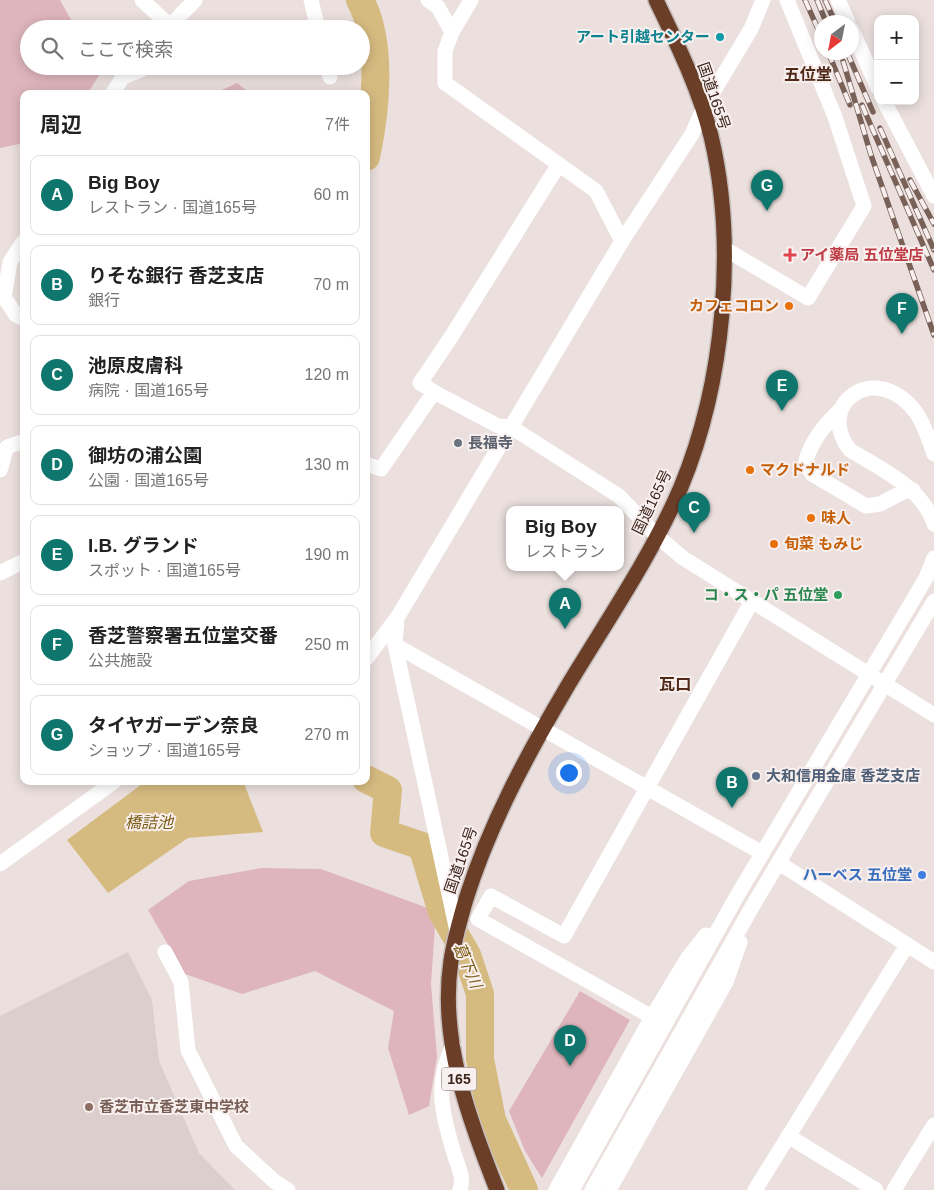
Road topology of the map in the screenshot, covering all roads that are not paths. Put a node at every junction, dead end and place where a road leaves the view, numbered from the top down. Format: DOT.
graph roads {
  1 [pos="142,0"];
  2 [pos="195,0"];
  3 [pos="311,0"];
  4 [pos="428,0"];
  5 [pos="472,0"];
  6 [pos="656,0"];
  7 [pos="763,0"];
  8 [pos="787,0"];
  9 [pos="838,0"];
  10 [pos="845,15"];
  11 [pos="163,20"];
  12 [pos="176,20"];
  13 [pos="316,20"];
  14 [pos="452,32"];
  15 [pos="859,46"];
  16 [pos="128,75"];
  17 [pos="874,79"];
  18 [pos="115,90"];
  19 [pos="886,105"];
  20 [pos="703,109"];
  21 [pos="558,164"];
  22 [pos="934,196"];
  23 [pos="622,241"];
  24 [pos="20,247"];
  25 [pos="725,250"];
  26 [pos="2,297"];
  27 [pos="20,317"];
  28 [pos="434,392"];
  29 [pos="842,408"];
  30 [pos="510,427"];
  31 [pos="20,442"];
  32 [pos="934,454"];
  33 [pos="370,465"];
  34 [pos="0,470"];
  35 [pos="913,490"];
  36 [pos="934,524"];
  37 [pos="657,536"];
  38 [pos="934,558"];
  39 [pos="20,563"];
  40 [pos="0,573"];
  41 [pos="752,601"];
  42 [pos="934,601"];
  43 [pos="397,618"];
  44 [pos="395,645"];
  45 [pos="370,654"];
  46 [pos="868,674"];
  47 [pos="884,684"];
  48 [pos="934,715"];
  49 [pos="542,730"];
  50 [pos="109,785"];
  51 [pos="646,788"];
  52 [pos="762,853"];
  53 [pos="779,863"];
  54 [pos="0,864"];
  55 [pos="737,896"];
  56 [pos="752,908"];
  57 [pos="456,931"];
  58 [pos="907,945"];
  59 [pos="165,952"];
  60 [pos="934,962"];
  61 [pos="652,1017"];
  62 [pos="452,1045"];
  63 [pos="934,1125"];
  64 [pos="788,1136"];
  65 [pos="288,1190"];
  66 [pos="460,1190"];
  67 [pos="497,1190"];
  68 [pos="556,1190"];
  69 [pos="572,1190"];
  70 [pos="592,1190"];
  71 [pos="609,1190"];
  72 [pos="755,1190"];
  73 [pos="876,1190"];
  74 [pos="894,1190"];
  1 -- 11 [label="street"];
  2 -- 12 [label="street"];
  3 -- 13 [label="street"];
  4 -- 14 [label="street"];
  5 -- 14 [label="street"];
  6 -- 20 [label="highway, 国道165号 / 165"];
  7 -- 20 [label="street"];
  8 -- 25 [label="street"];
  9 -- 10 [label="street"];
  14 -- 21 [label="street"];
  15 -- 17 [label="street"];
  16 -- 18 [label="street"];
  19 -- 22 [label="street"];
  20 -- 23 [label="street"];
  20 -- 25 [label="highway, 国道165号 / 165"];
  21 -- 23 [label="street"];
  21 -- 28 [label="street"];
  23 -- 30 [label="street"];
  24 -- 26 [label="street"];
  25 -- 37 [label="highway, 国道165号 / 165"];
  26 -- 27 [label="street"];
  28 -- 30 [label="street"];
  28 -- 33 [label="street"];
  29 -- 32 [label="street"];
  29 -- 35 [label="street"];
  29 -- 35 [label="street"];
  30 -- 37 [label="street"];
  30 -- 43 [label="street"];
  31 -- 34 [label="street"];
  35 -- 36 [label="street"];
  37 -- 41 [label="street"];
  37 -- 49 [label="highway, 国道165号 / 165"];
  38 -- 46 [label="street"];
  39 -- 40 [label="street"];
  41 -- 46 [label="street"];
  41 -- 51 [label="street"];
  42 -- 47 [label="street"];
  43 -- 44 [label="street"];
  43 -- 45 [label="street"];
  44 -- 49 [label="street"];
  44 -- 57 [label="street"];
  46 -- 47 [label="street"];
  46 -- 52 [label="street"];
  47 -- 48 [label="street"];
  47 -- 53 [label="street"];
  49 -- 51 [label="street"];
  49 -- 57 [label="highway, 国道165号 / 165"];
  50 -- 54 [label="street"];
  51 -- 52 [label="street"];
  51 -- 61 [label="street"];
  52 -- 55 [label="street"];
  53 -- 56 [label="street"];
  53 -- 58 [label="street"];
  55 -- 61 [label="street"];
  55 -- 69 [label="street"];
  56 -- 70 [label="street"];
  56 -- 71 [label="street"];
  57 -- 62 [label="highway, 国道165号 / 165"];
  58 -- 60 [label="street"];
  58 -- 64 [label="street"];
  59 -- 65 [label="street"];
  61 -- 68 [label="street"];
  62 -- 66 [label="street"];
  62 -- 67 [label="highway, 国道165号 / 165"];
  63 -- 74 [label="street"];
  64 -- 72 [label="street"];
  64 -- 73 [label="street"];
}
